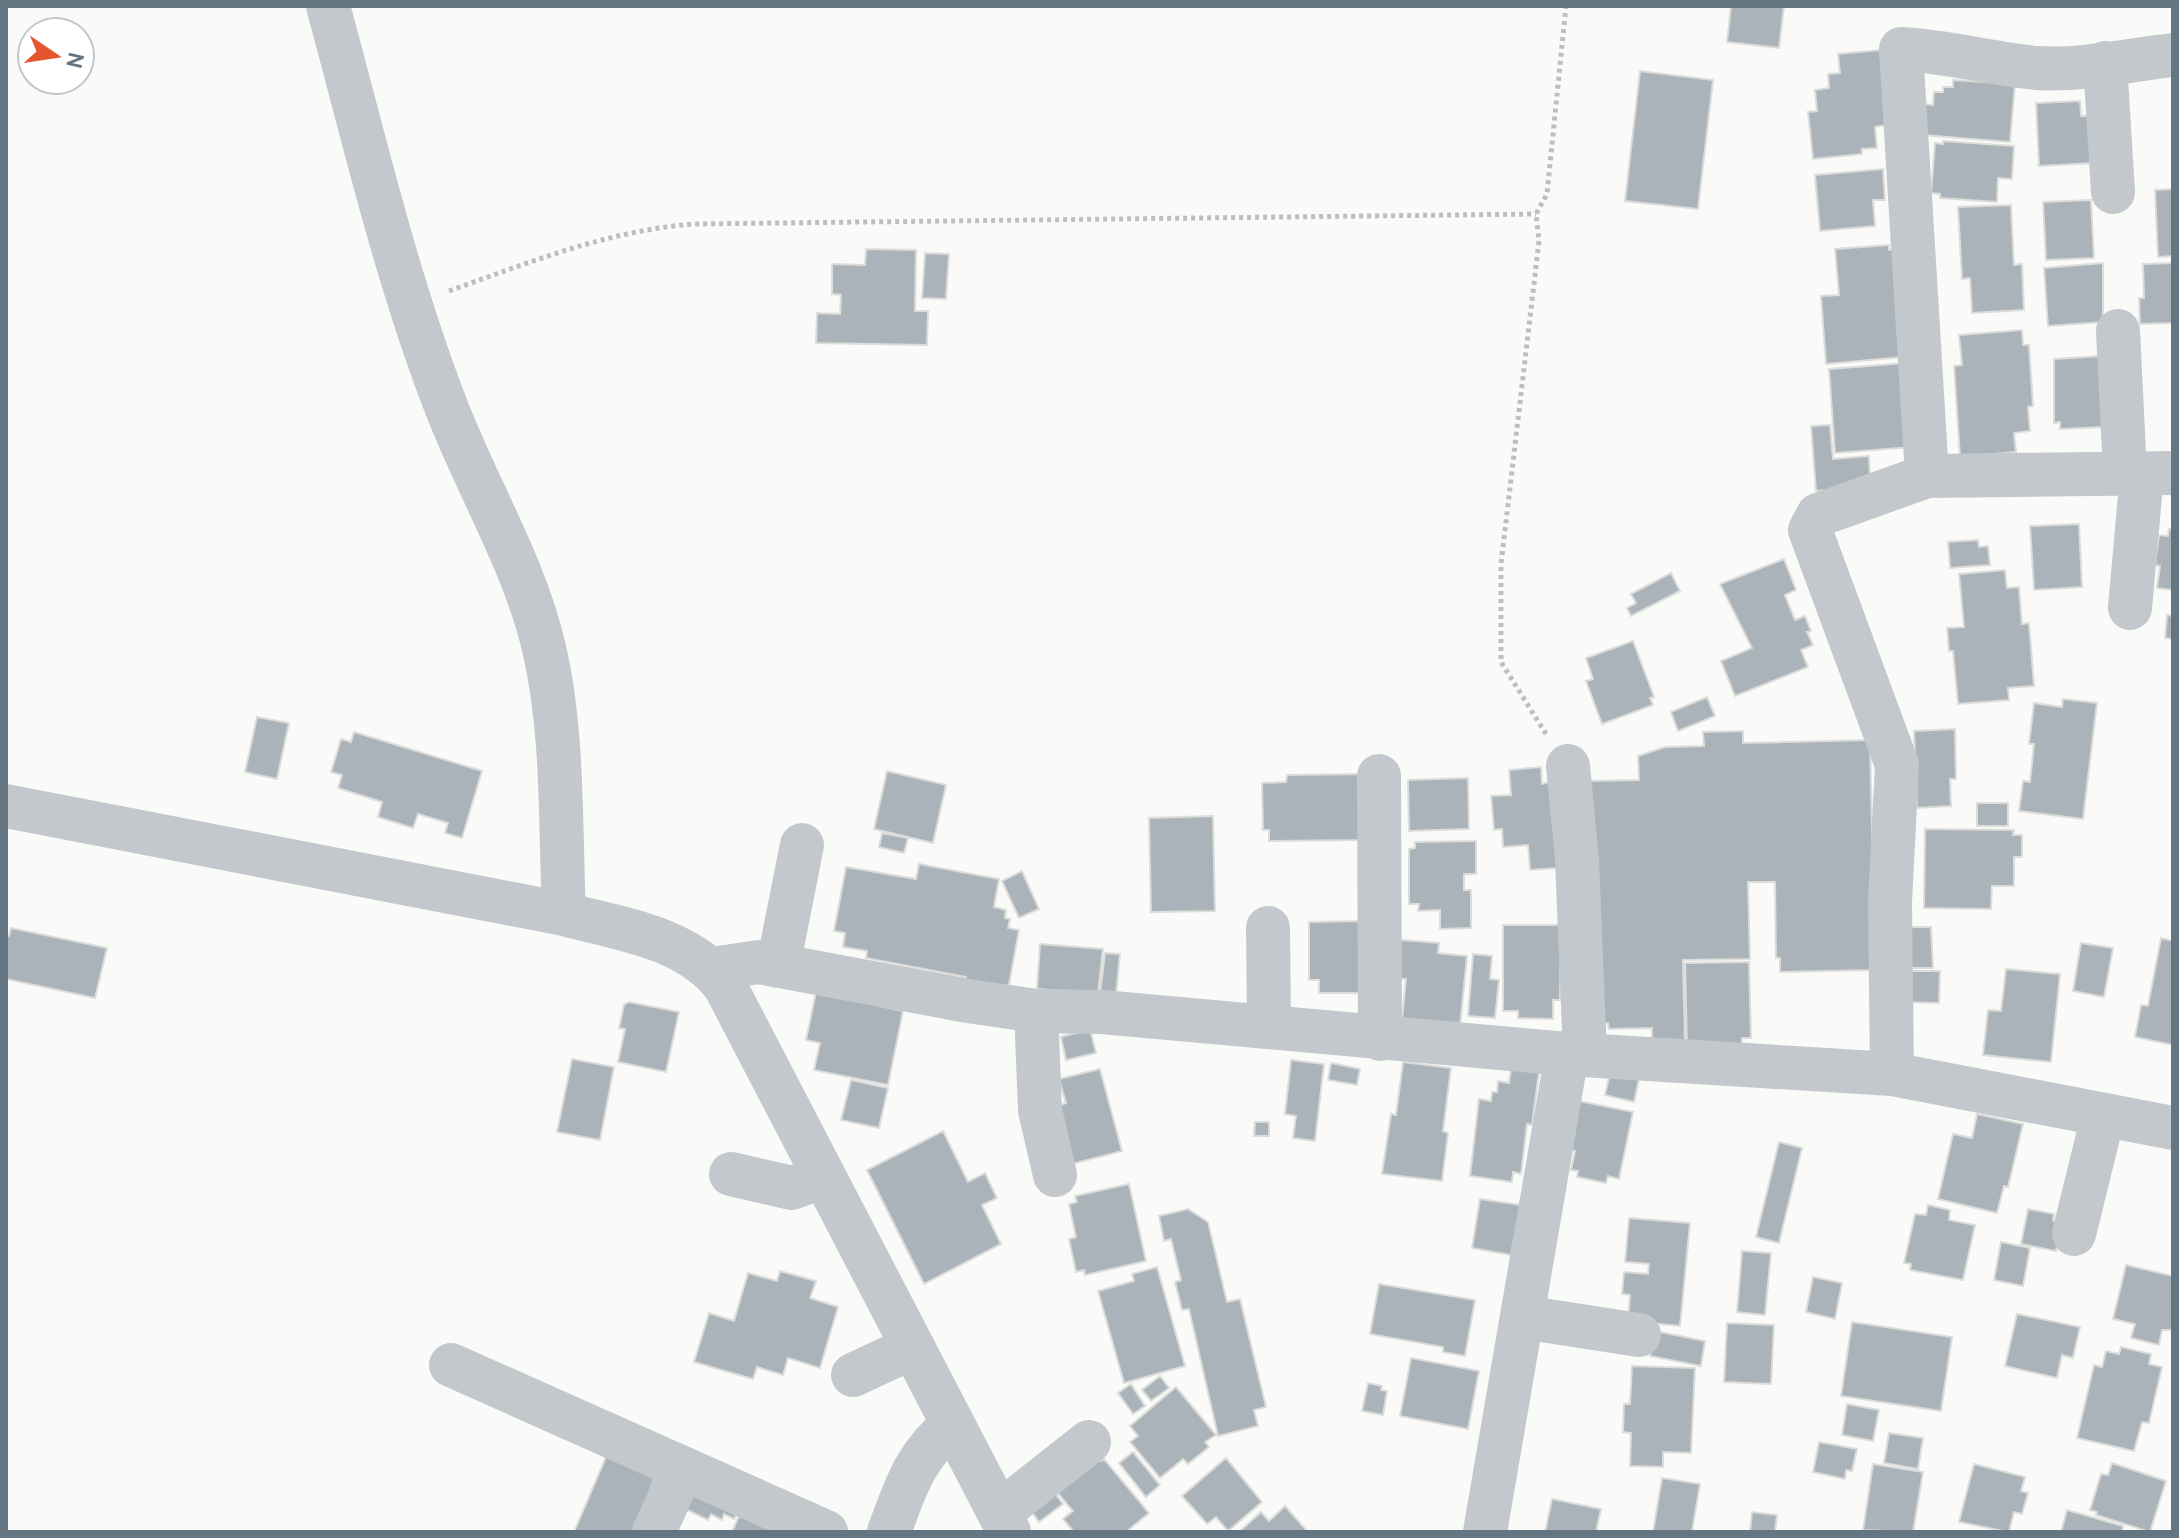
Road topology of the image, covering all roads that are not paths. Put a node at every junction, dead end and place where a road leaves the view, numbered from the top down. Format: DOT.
graph roads {
  1 [pos="328,6"];
  2 [pos="2173,55"];
  3 [pos="2105,63"];
  4 [pos="2113,192"];
  5 [pos="2118,331"];
  6 [pos="2147,473"];
  7 [pos="1927,476"];
  8 [pos="2130,608"];
  9 [pos="1568,766"];
  10 [pos="1379,776"];
  11 [pos="6,806"];
  12 [pos="802,845"];
  13 [pos="564,914"];
  14 [pos="1268,928"];
  15 [pos="778,966"];
  16 [pos="712,969"];
  17 [pos="1036,1011"];
  18 [pos="1269,1025"];
  19 [pos="1380,1039"];
  20 [pos="1576,1054"];
  21 [pos="1892,1074"];
  22 [pos="2103,1116"];
  23 [pos="2173,1128"];
  24 [pos="731,1174"];
  25 [pos="1055,1175"];
  26 [pos="824,1176"];
  27 [pos="2074,1234"];
  28 [pos="1522,1317"];
  29 [pos="1639,1335"];
  30 [pos="913,1347"];
  31 [pos="451,1365"];
  32 [pos="853,1375"];
  33 [pos="953,1424"];
  34 [pos="1089,1442"];
  35 [pos="682,1470"];
  36 [pos="1004,1523"];
  37 [pos="654,1532"];
  38 [pos="826,1532"];
  39 [pos="889,1532"];
  40 [pos="1485,1532"];
  1 -- 13 [label="street"];
  2 -- 3 [label="street"];
  3 -- 4 [label="street"];
  3 -- 7 [label="street"];
  5 -- 6 [label="street"];
  6 -- 7 [label="street"];
  6 -- 8 [label="street"];
  7 -- 21 [label="street"];
  9 -- 20 [label="street"];
  10 -- 19 [label="street"];
  11 -- 13 [label="street"];
  12 -- 15 [label="street"];
  13 -- 16 [label="street"];
  14 -- 18 [label="street"];
  15 -- 16 [label="street"];
  15 -- 17 [label="street"];
  16 -- 26 [label="street"];
  17 -- 18 [label="street"];
  17 -- 25 [label="street"];
  18 -- 19 [label="street"];
  19 -- 20 [label="street"];
  20 -- 21 [label="street"];
  20 -- 28 [label="street"];
  21 -- 22 [label="street"];
  22 -- 23 [label="street"];
  22 -- 27 [label="street"];
  24 -- 26 [label="street"];
  26 -- 30 [label="street"];
  28 -- 29 [label="street"];
  28 -- 40 [label="street"];
  30 -- 32 [label="street"];
  30 -- 33 [label="street"];
  31 -- 35 [label="street"];
  33 -- 36 [label="street"];
  33 -- 39 [label="street"];
  34 -- 36 [label="street"];
  35 -- 37 [label="street"];
  35 -- 38 [label="street"];
}
